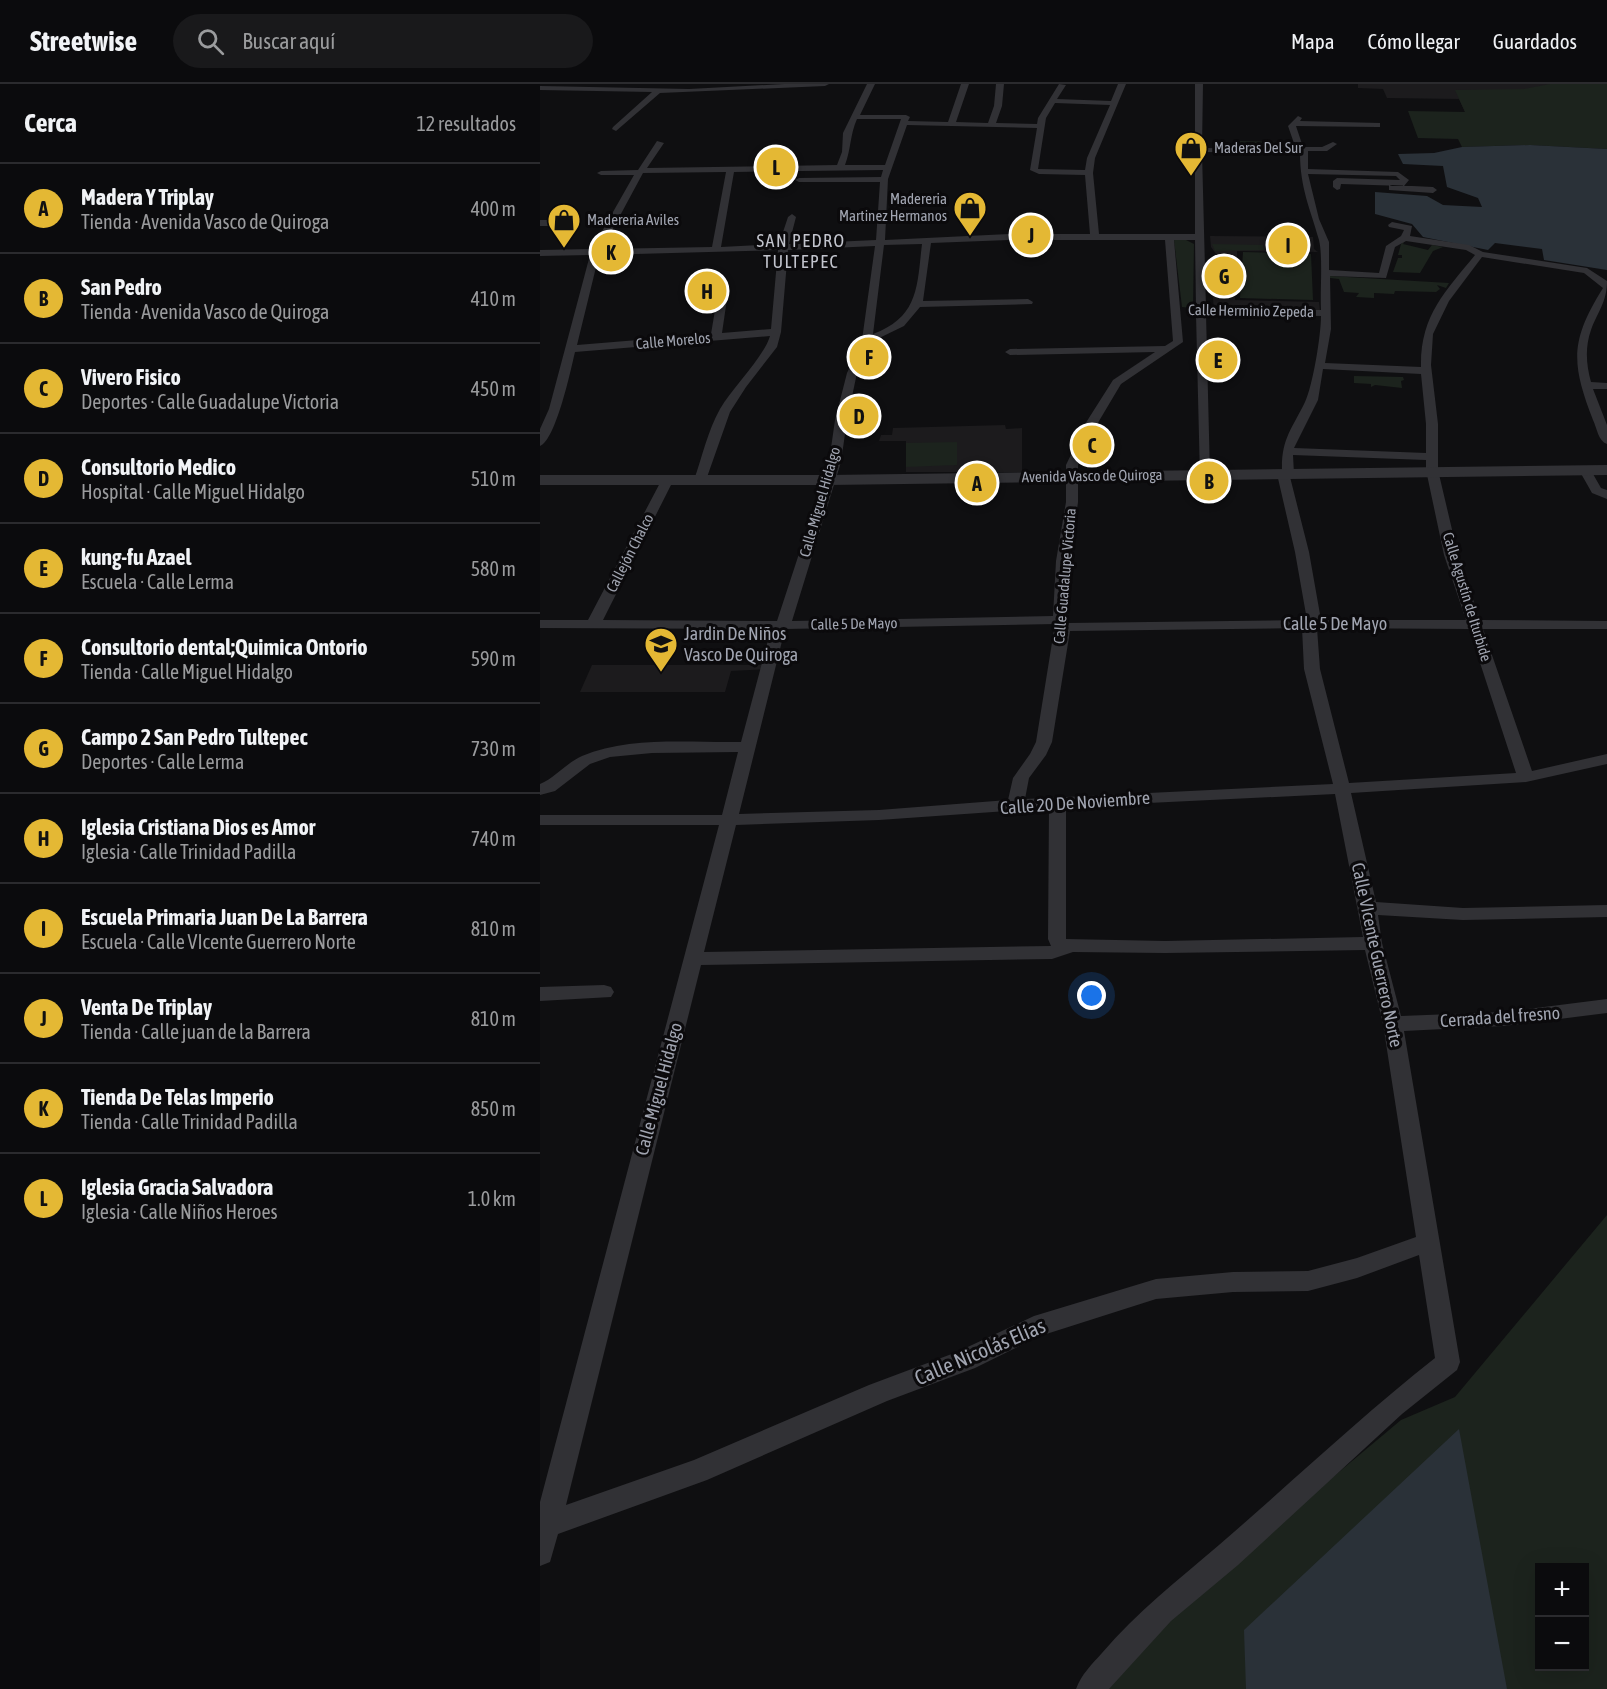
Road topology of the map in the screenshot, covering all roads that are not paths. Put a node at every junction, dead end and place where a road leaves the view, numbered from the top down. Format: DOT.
graph roads {
  1 [pos="545,84"];
  2 [pos="825,84"];
  3 [pos="871,84"];
  4 [pos="965,84"];
  5 [pos="1000,84"];
  6 [pos="1062,84"];
  7 [pos="1122,84"];
  8 [pos="1199,84"];
  9 [pos="804,85"];
  10 [pos="583,87"];
  11 [pos="540,88"];
  12 [pos="659,90"];
  13 [pos="1052,101"];
  14 [pos="1113,103"];
  15 [pos="854,117"];
  16 [pos="905,123"];
  17 [pos="951,124"];
  18 [pos="991,125"];
  19 [pos="1377,125"];
  20 [pos="1039,126"];
  21 [pos="616,129"];
  22 [pos="660,143"];
  23 [pos="1333,144"];
  24 [pos="1198,150"];
  25 [pos="1302,150"];
  26 [pos="840,167"];
  27 [pos="887,167"];
  28 [pos="1304,167"];
  29 [pos="788,169"];
  30 [pos="730,170"];
  31 [pos="640,171"];
  32 [pos="1089,172"];
  33 [pos="601,173"];
  34 [pos="884,179"];
  35 [pos="1405,180"];
  36 [pos="1327,186"];
  37 [pos="1337,187"];
  38 [pos="1433,190"];
  39 [pos="792,217"];
  40 [pos="540,223"];
  41 [pos="554,223"];
  42 [pos="1392,225"];
  43 [pos="1095,237"];
  44 [pos="1169,237"];
  45 [pos="1199,237"];
  46 [pos="1406,237"];
  47 [pos="927,240"];
  48 [pos="880,243"];
  49 [pos="783,248"];
  50 [pos="716,250"];
  51 [pos="540,253"];
  52 [pos="1479,253"];
  53 [pos="595,254"];
  54 [pos="1324,274"];
  55 [pos="1391,279"];
  56 [pos="1607,287"];
  57 [pos="723,292"];
  58 [pos="1028,302"];
  59 [pos="918,304"];
  60 [pos="1176,310"];
  61 [pos="1202,311"];
  62 [pos="1325,313"];
  63 [pos="776,332"];
  64 [pos="716,337"];
  65 [pos="867,340"];
  66 [pos="1178,342"];
  67 [pos="1203,342"];
  68 [pos="570,349"];
  69 [pos="1168,349"];
  70 [pos="1010,352"];
  71 [pos="1320,366"];
  72 [pos="1427,371"];
  73 [pos="1586,385"];
  74 [pos="1607,386"];
  75 [pos="1607,440"];
  76 [pos="540,441"];
  77 [pos="1287,452"];
  78 [pos="1431,457"];
  79 [pos="1585,470"];
  80 [pos="1607,470"];
  81 [pos="1433,473"];
  82 [pos="1286,474"];
  83 [pos="1204,475"];
  84 [pos="1072,476"];
  85 [pos="540,480"];
  86 [pos="700,480"];
  87 [pos="829,480"];
  88 [pos="667,481"];
  89 [pos="1607,495"];
  90 [pos="1061,623"];
  91 [pos="540,624"];
  92 [pos="1312,624"];
  93 [pos="1473,624"];
  94 [pos="593,625"];
  95 [pos="781,625"];
  96 [pos="1607,626"];
  97 [pos="746,747"];
  98 [pos="1604,765"];
  99 [pos="1526,777"];
  100 [pos="1342,789"];
  101 [pos="540,790"];
  102 [pos="1058,802"];
  103 [pos="1015,806"];
  104 [pos="540,820"];
  105 [pos="727,820"];
  106 [pos="1368,908"];
  107 [pos="1607,910"];
  108 [pos="1373,943"];
  109 [pos="1064,946"];
  110 [pos="693,959"];
  111 [pos="604,992"];
  112 [pos="540,994"];
  113 [pos="1607,1006"];
  114 [pos="1393,1024"];
  115 [pos="1427,1243"];
  116 [pos="549,1524"];
  117 [pos="540,1554"];
  118 [pos="1090,1689"];
  1 -- 11 [label="street"];
  2 -- 9 [label="street"];
  3 -- 15 [label="street"];
  4 -- 17 [label="street"];
  5 -- 18 [label="street"];
  6 -- 13 [label="street"];
  7 -- 14 [label="street"];
  8 -- 24 [label="street"];
  9 -- 12 [label="street"];
  10 -- 11 [label="street"];
  10 -- 12 [label="street"];
  12 -- 21 [label="street"];
  13 -- 14 [label="street"];
  13 -- 20 [label="street"];
  14 -- 32 [label="street"];
  15 -- 16 [label="street"];
  15 -- 26 [label="street"];
  16 -- 17 [label="street"];
  16 -- 27 [label="street, Calle Miguel Hidalgo"];
  17 -- 18 [label="street"];
  18 -- 20 [label="street"];
  19 -- 25 [label="street, Calle VIcente Guerrero Norte"];
  20 -- 32 [label="street"];
  22 -- 31 [label="street"];
  23 -- 25 [label="street"];
  24 -- 25 [label="street"];
  24 -- 45 [label="street"];
  25 -- 28 [label="street, Calle VIcente Guerrero Norte"];
  26 -- 27 [label="street"];
  26 -- 29 [label="street"];
  27 -- 34 [label="street, Calle Miguel Hidalgo"];
  28 -- 35 [label="street"];
  28 -- 35 [label="street"];
  28 -- 54 [label="street, Calle VIcente Guerrero Norte"];
  29 -- 30 [label="street"];
  29 -- 34 [label="street"];
  30 -- 31 [label="street"];
  30 -- 50 [label="street"];
  31 -- 33 [label="street"];
  31 -- 53 [label="street"];
  32 -- 43 [label="street"];
  34 -- 48 [label="street, Calle Miguel Hidalgo"];
  35 -- 37 [label="street"];
  36 -- 37 [label="street"];
  37 -- 38 [label="street"];
  39 -- 49 [label="street"];
  40 -- 41 [label="street"];
  42 -- 46 [label="street"];
  43 -- 44 [label="street"];
  43 -- 47 [label="street"];
  44 -- 45 [label="street"];
  44 -- 60 [label="street"];
  45 -- 61 [label="street"];
  46 -- 52 [label="street"];
  46 -- 54 [label="street"];
  47 -- 48 [label="street"];
  47 -- 59 [label="street"];
  48 -- 49 [label="street"];
  48 -- 65 [label="street, Calle Miguel Hidalgo"];
  49 -- 50 [label="street"];
  49 -- 63 [label="street"];
  50 -- 53 [label="street"];
  51 -- 53 [label="street"];
  52 -- 56 [label="street"];
  52 -- 72 [label="street, Calle Agustín de Iturbide"];
  53 -- 68 [label="street"];
  54 -- 55 [label="street"];
  54 -- 62 [label="street, Calle VIcente Guerrero Norte"];
  56 -- 73 [label="street"];
  57 -- 64 [label="street"];
  58 -- 59 [label="street"];
  59 -- 65 [label="street"];
  60 -- 61 [label="street, Calle Herminio Zepeda"];
  60 -- 66 [label="street"];
  61 -- 62 [label="street, Calle Herminio Zepeda"];
  61 -- 67 [label="street"];
  62 -- 71 [label="street, Calle VIcente Guerrero Norte"];
  63 -- 64 [label="street, Calle Morelos"];
  63 -- 86 [label="street"];
  64 -- 68 [label="street, Calle Morelos"];
  65 -- 87 [label="street, Calle Miguel Hidalgo"];
  66 -- 67 [label="street"];
  66 -- 69 [label="street, Calle Guadalupe Victoria"];
  67 -- 83 [label="street"];
  68 -- 76 [label="street"];
  69 -- 70 [label="street"];
  69 -- 84 [label="street, Calle Guadalupe Victoria"];
  71 -- 72 [label="street"];
  71 -- 77 [label="street, Calle VIcente Guerrero Norte"];
  72 -- 78 [label="street, Calle Agustín de Iturbide"];
  73 -- 74 [label="street"];
  73 -- 75 [label="street"];
  77 -- 78 [label="street"];
  77 -- 82 [label="street, Calle VIcente Guerrero Norte"];
  78 -- 81 [label="street, Calle Agustín de Iturbide"];
  79 -- 80 [label="street, Avenida Vasco de Quiroga"];
  79 -- 81 [label="street, Avenida Vasco de Quiroga"];
  79 -- 89 [label="street"];
  81 -- 82 [label="street, Avenida Vasco de Quiroga"];
  81 -- 93 [label="street, Calle Agustín de Iturbide"];
  82 -- 83 [label="street, Avenida Vasco de Quiroga"];
  82 -- 92 [label="street, Calle VIcente Guerrero Norte"];
  83 -- 84 [label="street, Avenida Vasco de Quiroga"];
  84 -- 87 [label="street, Avenida Vasco de Quiroga"];
  84 -- 90 [label="street, Calle Guadalupe Victoria"];
  85 -- 88 [label="street, Avenida Vasco de Quiroga"];
  86 -- 87 [label="street, Avenida Vasco de Quiroga"];
  86 -- 88 [label="street, Avenida Vasco de Quiroga"];
  87 -- 95 [label="street, Calle Miguel Hidalgo"];
  88 -- 94 [label="street, Callejón Chalco"];
  90 -- 92 [label="street, Calle 5 De Mayo"];
  90 -- 95 [label="street, Calle 5 De Mayo"];
  90 -- 103 [label="street, Calle Guadalupe Victoria"];
  91 -- 94 [label="street, Calle 5 De Mayo"];
  92 -- 93 [label="street, Calle 5 De Mayo"];
  92 -- 100 [label="street, Calle VIcente Guerrero Norte"];
  93 -- 96 [label="street, Calle 5 De Mayo"];
  93 -- 99 [label="street, Calle Agustín de Iturbide"];
  94 -- 95 [label="street, Calle 5 De Mayo"];
  95 -- 97 [label="street, Calle Miguel Hidalgo"];
  97 -- 101 [label="street"];
  97 -- 105 [label="street, Calle Miguel Hidalgo"];
  98 -- 99 [label="street, Calle 20 De Noviembre"];
  99 -- 100 [label="street, Calle 20 De Noviembre"];
  100 -- 102 [label="street, Calle 20 De Noviembre"];
  100 -- 106 [label="street, Calle VIcente Guerrero Norte"];
  102 -- 103 [label="street, Calle 20 De Noviembre"];
  102 -- 109 [label="street"];
  103 -- 105 [label="street, Calle 20 De Noviembre"];
  104 -- 105 [label="street, Calle 20 De Noviembre"];
  105 -- 110 [label="street, Calle Miguel Hidalgo"];
  106 -- 107 [label="street"];
  106 -- 108 [label="street, Calle VIcente Guerrero Norte"];
  108 -- 109 [label="street"];
  108 -- 114 [label="street, Calle VIcente Guerrero Norte"];
  109 -- 110 [label="street"];
  110 -- 116 [label="street, Calle Miguel Hidalgo"];
  111 -- 112 [label="street"];
  113 -- 114 [label="street, Cerrada del fresno"];
  114 -- 115 [label="street, Calle VIcente Guerrero Norte"];
  115 -- 116 [label="street, Calle Nicolás Elías"];
  115 -- 118 [label="street, Calle VIcente Guerrero Norte"];
  116 -- 117 [label="street, Calle Miguel Hidalgo"];
}
